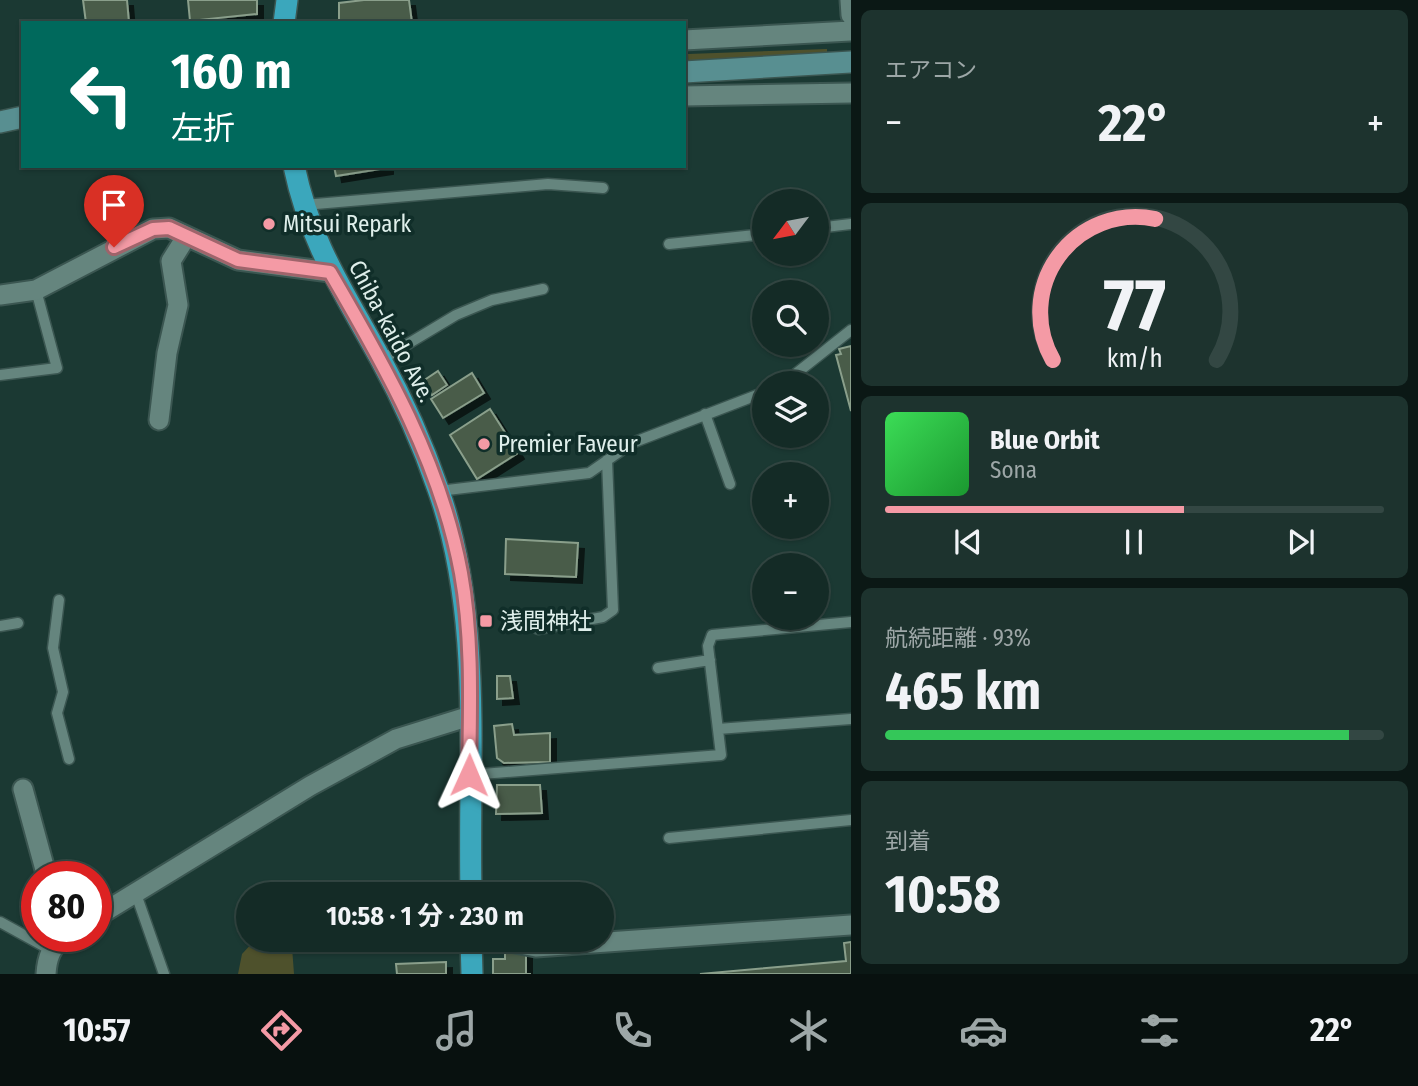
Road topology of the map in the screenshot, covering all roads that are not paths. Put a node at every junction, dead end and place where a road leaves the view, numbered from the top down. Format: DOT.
graph roads {
  1 [pos="287,0"];
  2 [pos="850,0"];
  3 [pos="851,15"];
  4 [pos="284,21"];
  5 [pos="851,31"];
  6 [pos="686,40"];
  7 [pos="851,62"];
  8 [pos="686,72"];
  9 [pos="851,93"];
  10 [pos="686,96"];
  11 [pos="21,117"];
  12 [pos="0,121"];
  13 [pos="295,168"];
  14 [pos="603,188"];
  15 [pos="304,205"];
  16 [pos="851,224"];
  17 [pos="830,226"];
  18 [pos="752,235"];
  19 [pos="186,237"];
  20 [pos="669,244"];
  21 [pos="330,272"];
  22 [pos="543,289"];
  23 [pos="36,290"];
  24 [pos="0,295"];
  25 [pos="851,330"];
  26 [pos="382,360"];
  27 [pos="799,371"];
  28 [pos="0,374"];
  29 [pos="752,397"];
  30 [pos="705,414"];
  31 [pos="159,420"];
  32 [pos="607,460"];
  33 [pos="730,484"];
  34 [pos="439,491"];
  35 [pos="59,600"];
  36 [pos="851,622"];
  37 [pos="18,623"];
  38 [pos="0,626"];
  39 [pos="538,629"];
  40 [pos="710,660"];
  41 [pos="658,668"];
  42 [pos="470,716"];
  43 [pos="851,719"];
  44 [pos="718,729"];
  45 [pos="69,759"];
  46 [pos="469,775"];
  47 [pos="23,789"];
  48 [pos="851,820"];
  49 [pos="670,838"];
  50 [pos="43,861"];
  51 [pos="471,882"];
  52 [pos="136,894"];
  53 [pos="112,908"];
  54 [pos="0,922"];
  55 [pos="851,925"];
  56 [pos="21,930"];
  57 [pos="614,942"];
  58 [pos="54,952"];
  59 [pos="471,952"];
  60 [pos="46,974"];
  61 [pos="164,974"];
  62 [pos="472,974"];
  1 -- 4 [label="highway"];
  2 -- 3 [label="street"];
  5 -- 6 [label="street"];
  7 -- 8 [label="street"];
  9 -- 10 [label="street"];
  11 -- 12 [label="street"];
  13 -- 15 [label="highway, Chiba-kaido Ave."];
  14 -- 15 [label="lane"];
  15 -- 21 [label="highway, Chiba-kaido Ave."];
  16 -- 17 [label="lane"];
  18 -- 20 [label="lane"];
  19 -- 21 [label="street"];
  19 -- 23 [label="street"];
  19 -- 31 [label="street"];
  21 -- 26 [label="highway, Chiba-kaido Ave."];
  22 -- 26 [label="lane"];
  23 -- 24 [label="street"];
  23 -- 28 [label="lane"];
  25 -- 27 [label="lane"];
  26 -- 34 [label="highway, Chiba-kaido Ave."];
  29 -- 30 [label="lane"];
  30 -- 32 [label="lane"];
  30 -- 33 [label="lane"];
  32 -- 34 [label="lane"];
  32 -- 39 [label="lane"];
  34 -- 42 [label="highway, Chiba-kaido Ave."];
  35 -- 45 [label="lane"];
  36 -- 40 [label="lane"];
  37 -- 38 [label="lane"];
  40 -- 41 [label="lane"];
  40 -- 44 [label="lane"];
  42 -- 46 [label="highway, Chiba-kaido Ave."];
  42 -- 52 [label="street"];
  43 -- 44 [label="lane"];
  44 -- 46 [label="lane"];
  46 -- 51 [label="highway, Chiba-kaido Ave."];
  47 -- 50 [label="street"];
  48 -- 49 [label="lane"];
  52 -- 53 [label="street"];
  52 -- 61 [label="lane"];
  54 -- 56 [label="lane"];
  55 -- 57 [label="street"];
  58 -- 60 [label="street"];
  59 -- 62 [label="highway"];
}
